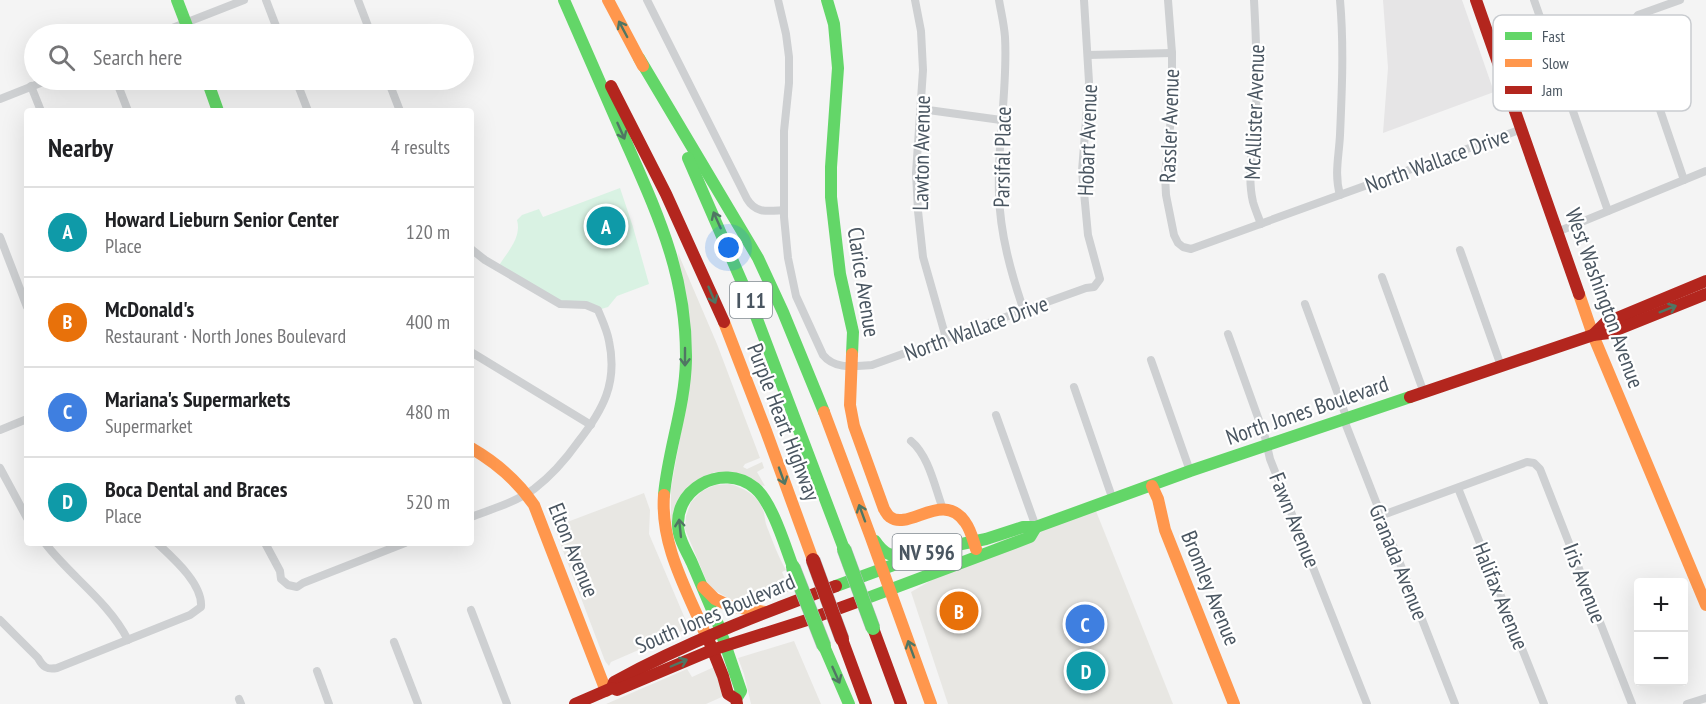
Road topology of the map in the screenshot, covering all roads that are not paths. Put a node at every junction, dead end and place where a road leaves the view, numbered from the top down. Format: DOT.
graph roads {
  1 [pos="177,0"];
  2 [pos="244,0"];
  3 [pos="266,0"];
  4 [pos="358,0"];
  5 [pos="564,0"];
  6 [pos="608,0"];
  7 [pos="647,0"];
  8 [pos="778,0"];
  9 [pos="827,0"];
  10 [pos="915,0"];
  11 [pos="999,0"];
  12 [pos="1084,0"];
  13 [pos="1168,0"];
  14 [pos="1254,0"];
  15 [pos="1340,0"];
  16 [pos="1476,0"];
  17 [pos="1534,0"];
  18 [pos="1680,0"];
  19 [pos="1539,15"];
  20 [pos="1638,15"];
  21 [pos="186,24"];
  22 [pos="198,24"];
  23 [pos="275,24"];
  24 [pos="367,24"];
  25 [pos="1493,48"];
  26 [pos="1172,53"];
  27 [pos="1088,55"];
  28 [pos="639,58"];
  29 [pos="24,89"];
  30 [pos="33,90"];
  31 [pos="120,90"];
  32 [pos="211,90"];
  33 [pos="300,90"];
  34 [pos="392,90"];
  35 [pos="0,99"];
  36 [pos="40,108"];
  37 [pos="127,108"];
  38 [pos="217,108"];
  39 [pos="307,108"];
  40 [pos="399,108"];
  41 [pos="921,109"];
  42 [pos="1516,111"];
  43 [pos="1573,111"];
  44 [pos="1660,111"];
  45 [pos="1001,120"];
  46 [pos="1522,129"];
  47 [pos="1706,171"];
  48 [pos="1684,180"];
  49 [pos="1340,195"];
  50 [pos="784,210"];
  51 [pos="1608,212"];
  52 [pos="1261,224"];
  53 [pos="1557,232"];
  54 [pos="0,237"];
  55 [pos="1183,247"];
  56 [pos="1460,250"];
  57 [pos="474,251"];
  58 [pos="1382,276"];
  59 [pos="1100,279"];
  60 [pos="1706,281"];
  61 [pos="1706,294"];
  62 [pos="24,300"];
  63 [pos="1305,304"];
  64 [pos="1024,311"];
  65 [pos="1228,334"];
  66 [pos="1593,335"];
  67 [pos="946,338"];
  68 [pos="474,354"];
  69 [pos="1151,360"];
  70 [pos="852,366"];
  71 [pos="1502,366"];
  72 [pos="1074,387"];
  73 [pos="1424,393"];
  74 [pos="996,415"];
  75 [pos="1345,419"];
  76 [pos="24,420"];
  77 [pos="591,425"];
  78 [pos="0,430"];
  79 [pos="911,441"];
  80 [pos="1268,446"];
  81 [pos="474,450"];
  82 [pos="0,468"];
  83 [pos="1190,471"];
  84 [pos="1152,486"];
  85 [pos="1458,488"];
  86 [pos="527,493"];
  87 [pos="1113,500"];
  88 [pos="943,509"];
  89 [pos="24,512"];
  90 [pos="474,516"];
  91 [pos="1380,516"];
  92 [pos="1036,527"];
  93 [pos="870,537"];
  94 [pos="973,542"];
  95 [pos="48,546"];
  96 [pos="160,546"];
  97 [pos="268,546"];
  98 [pos="397,546"];
  99 [pos="979,556"];
  100 [pos="908,559"];
  101 [pos="882,568"];
  102 [pos="699,583"];
  103 [pos="840,584"];
  104 [pos="890,590"];
  105 [pos="848,605"];
  106 [pos="1706,605"];
  107 [pos="471,610"];
  108 [pos="765,612"];
  109 [pos="0,620"];
  110 [pos="721,632"];
  111 [pos="128,639"];
  112 [pos="394,642"];
  113 [pos="715,644"];
  114 [pos="317,671"];
  115 [pos="609,689"];
  116 [pos="1706,698"];
  117 [pos="736,701"];
  118 [pos="329,704"];
  119 [pos="418,704"];
  120 [pos="507,704"];
  121 [pos="575,704"];
  122 [pos="849,704"];
  123 [pos="866,704"];
  124 [pos="901,704"];
  125 [pos="931,704"];
  126 [pos="1234,704"];
  127 [pos="1367,704"];
  128 [pos="1455,704"];
  129 [pos="1544,704"];
  130 [pos="1632,704"];
  131 [pos="1687,704"];
  1 -- 21 [label="main road"];
  2 -- 22 [label="street"];
  3 -- 23 [label="street"];
  4 -- 24 [label="street"];
  5 -- 113 [label="main road, one-way"];
  5 -- 123 [label="main road, Purple Heart Highway / I 11, one-way, bridge"];
  28 -- 6 [label="main road, Purple Heart Highway / I 11, one-way"];
  7 -- 50 [label="street"];
  8 -- 50 [label="street"];
  9 -- 70 [label="main road, Clarice Avenue"];
  10 -- 41 [label="street, Lawton Avenue"];
  11 -- 45 [label="street, Parsifal Place"];
  12 -- 27 [label="street, Hobart Avenue"];
  13 -- 26 [label="street, Rassler Avenue"];
  14 -- 52 [label="street, McAllister Avenue"];
  15 -- 49 [label="street"];
  16 -- 25 [label="main road, West Washington Avenue"];
  17 -- 19 [label="street"];
  18 -- 20 [label="street"];
  26 -- 27 [label="street"];
  26 -- 55 [label="street, Rassler Avenue"];
  27 -- 59 [label="street, Hobart Avenue"];
  93 -- 28 [label="main road, one-way"];
  124 -- 28 [label="main road, Purple Heart Highway / I 11, one-way, bridge"];
  29 -- 35 [label="street"];
  30 -- 36 [label="street"];
  31 -- 37 [label="street"];
  32 -- 38 [label="main road"];
  33 -- 39 [label="street"];
  34 -- 40 [label="street"];
  41 -- 45 [label="street"];
  41 -- 67 [label="street, Lawton Avenue"];
  42 -- 46 [label="main road, West Washington Avenue"];
  43 -- 51 [label="street"];
  44 -- 48 [label="street"];
  45 -- 64 [label="street, Parsifal Place"];
  46 -- 49 [label="street, North Wallace Drive"];
  46 -- 53 [label="main road, West Washington Avenue"];
  47 -- 48 [label="street"];
  48 -- 51 [label="street"];
  49 -- 52 [label="street, North Wallace Drive"];
  50 -- 70 [label="street, North Wallace Drive"];
  51 -- 53 [label="street"];
  52 -- 55 [label="street, North Wallace Drive"];
  53 -- 66 [label="main road, West Washington Avenue"];
  54 -- 62 [label="street"];
  56 -- 71 [label="street"];
  57 -- 77 [label="street"];
  58 -- 73 [label="street"];
  59 -- 64 [label="street, North Wallace Drive"];
  60 -- 66 [label="main road, North Jones Boulevard"];
  66 -- 61 [label="main road, North Jones Boulevard, one-way"];
  63 -- 75 [label="street, Granada Avenue"];
  64 -- 67 [label="street, North Wallace Drive"];
  65 -- 80 [label="street, Fawn Avenue"];
  66 -- 71 [label="main road, North Jones Boulevard"];
  66 -- 106 [label="main road, West Washington Avenue"];
  67 -- 70 [label="street, North Wallace Drive"];
  68 -- 77 [label="street"];
  69 -- 83 [label="street"];
  70 -- 88 [label="main road, Clarice Avenue"];
  71 -- 73 [label="main road, North Jones Boulevard"];
  72 -- 87 [label="street"];
  73 -- 75 [label="main road, North Jones Boulevard"];
  74 -- 92 [label="street"];
  75 -- 80 [label="main road, North Jones Boulevard"];
  75 -- 91 [label="street, Granada Avenue"];
  76 -- 78 [label="street"];
  77 -- 86 [label="street"];
  79 -- 88 [label="street"];
  80 -- 83 [label="main road, North Jones Boulevard"];
  80 -- 127 [label="street, Fawn Avenue"];
  81 -- 86 [label="main road, Elton Avenue"];
  82 -- 89 [label="street"];
  83 -- 84 [label="main road, North Jones Boulevard"];
  84 -- 87 [label="main road, North Jones Boulevard"];
  84 -- 126 [label="main road, Bromley Avenue"];
  85 -- 91 [label="street"];
  85 -- 129 [label="street, Halifax Avenue"];
  85 -- 130 [label="street, Iris Avenue"];
  86 -- 90 [label="street"];
  86 -- 115 [label="main road, Elton Avenue"];
  87 -- 92 [label="main road, North Jones Boulevard"];
  88 -- 94 [label="main road"];
  91 -- 128 [label="street, Granada Avenue"];
  92 -- 94 [label="main road, North Jones Boulevard"];
  92 -- 99 [label="main road, North Jones Boulevard"];
  93 -- 100 [label="main road"];
  93 -- 101 [label="main road"];
  94 -- 99 [label="main road"];
  94 -- 100 [label="main road, North Jones Boulevard / NV 596"];
  95 -- 111 [label="street"];
  96 -- 111 [label="street"];
  97 -- 98 [label="street"];
  99 -- 104 [label="main road, North Jones Boulevard / NV 596"];
  100 -- 101 [label="main road, North Jones Boulevard / NV 596"];
  101 -- 103 [label="main road, North Jones Boulevard / NV 596"];
  101 -- 104 [label="main road"];
  102 -- 108 [label="main road"];
  102 -- 110 [label="main road"];
  102 -- 122 [label="main road, one-way, bridge"];
  103 -- 108 [label="main road, South Jones Boulevard / NV 596"];
  104 -- 105 [label="main road, North Jones Boulevard / NV 596"];
  125 -- 104 [label="main road, one-way"];
  105 -- 113 [label="main road, South Jones Boulevard / NV 596"];
  107 -- 120 [label="street"];
  108 -- 110 [label="main road, South Jones Boulevard / NV 596"];
  109 -- 111 [label="street"];
  110 -- 113 [label="main road, South Jones Boulevard / NV 596"];
  112 -- 119 [label="street"];
  113 -- 115 [label="main road, South Jones Boulevard / NV 596"];
  113 -- 117 [label="main road"];
  114 -- 118 [label="street"];
  115 -- 121 [label="main road, South Jones Boulevard / NV 596"];
  116 -- 131 [label="street"];
}
